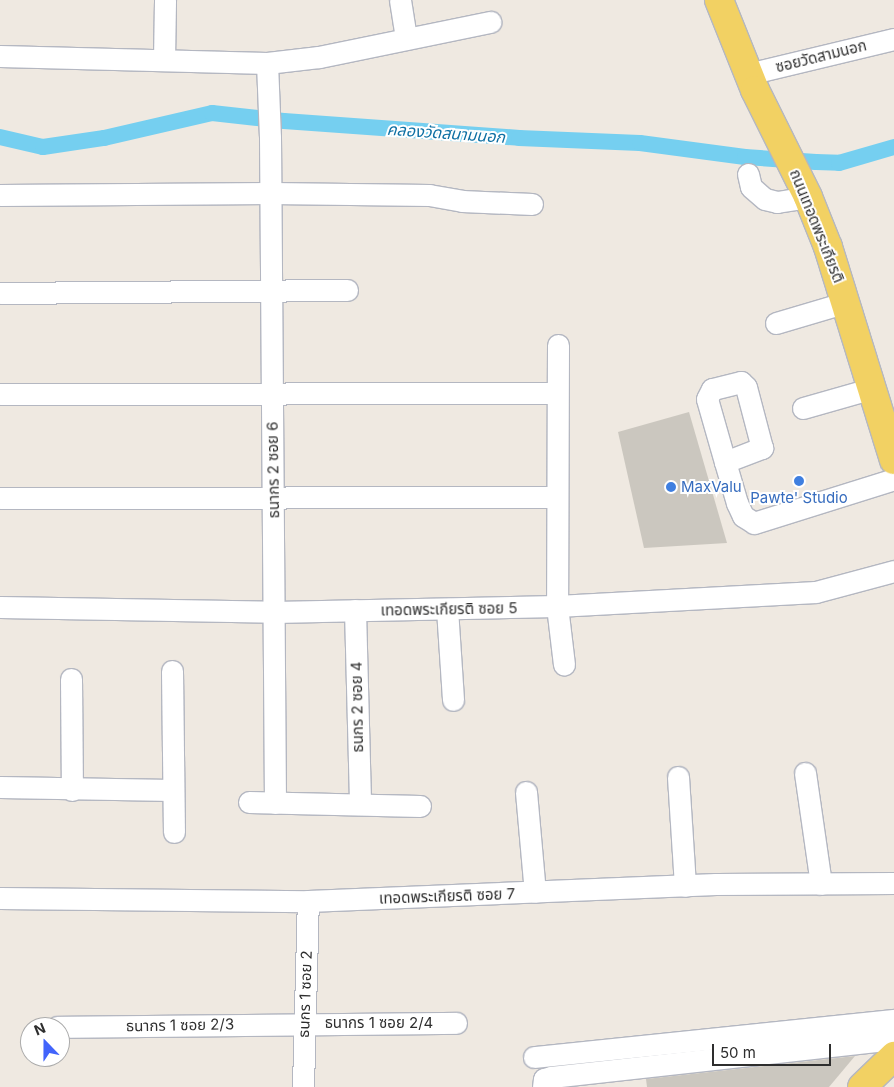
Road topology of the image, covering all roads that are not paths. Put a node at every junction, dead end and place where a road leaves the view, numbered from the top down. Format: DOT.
graph roads {
  1 [pos="165,0"];
  2 [pos="400,0"];
  3 [pos="719,0"];
  4 [pos="490,22"];
  5 [pos="894,38"];
  6 [pos="406,39"];
  7 [pos="0,56"];
  8 [pos="164,59"];
  9 [pos="267,63"];
  10 [pos="748,74"];
  11 [pos="748,174"];
  12 [pos="271,193"];
  13 [pos="0,195"];
  14 [pos="808,197"];
  15 [pos="532,204"];
  16 [pos="347,290"];
  17 [pos="271,292"];
  18 [pos="0,293"];
  19 [pos="847,302"];
  20 [pos="776,323"];
  21 [pos="558,345"];
  22 [pos="873,388"];
  23 [pos="272,391"];
  24 [pos="558,393"];
  25 [pos="0,394"];
  26 [pos="802,408"];
  27 [pos="894,460"];
  28 [pos="725,462"];
  29 [pos="894,479"];
  30 [pos="273,497"];
  31 [pos="557,497"];
  32 [pos="0,498"];
  33 [pos="894,571"];
  34 [pos="557,606"];
  35 [pos="0,608"];
  36 [pos="447,609"];
  37 [pos="355,610"];
  38 [pos="274,612"];
  39 [pos="564,665"];
  40 [pos="172,671"];
  41 [pos="72,679"];
  42 [pos="453,700"];
  43 [pos="805,773"];
  44 [pos="678,776"];
  45 [pos="0,787"];
  46 [pos="72,790"];
  47 [pos="172,790"];
  48 [pos="526,792"];
  49 [pos="249,802"];
  50 [pos="275,803"];
  51 [pos="360,804"];
  52 [pos="420,806"];
  53 [pos="174,832"];
  54 [pos="894,883"];
  55 [pos="821,884"];
  56 [pos="685,886"];
  57 [pos="535,892"];
  58 [pos="0,898"];
  59 [pos="308,901"];
  60 [pos="894,1020"];
  61 [pos="456,1023"];
  62 [pos="303,1024"];
  63 [pos="70,1027"];
  64 [pos="894,1038"];
  65 [pos="534,1058"];
  66 [pos="618,1078"];
  67 [pos="303,1087"];
  68 [pos="543,1087"];
  1 -- 8 [label="street"];
  2 -- 6 [label="street"];
  3 -- 10 [label="main road, ถนนเทอดพระเกียรติ"];
  4 -- 6 [label="street"];
  5 -- 10 [label="street, ซอยวัดสามนอก"];
  6 -- 9 [label="street"];
  7 -- 8 [label="street"];
  8 -- 9 [label="street"];
  9 -- 12 [label="street, ธนากร 2 ซอย 6"];
  10 -- 14 [label="main road, ถนนเทอดพระเกียรติ"];
  11 -- 14 [label="street"];
  12 -- 13 [label="street"];
  12 -- 15 [label="street"];
  12 -- 17 [label="street, ธนากร 2 ซอย 6"];
  14 -- 19 [label="main road, ถนนเทอดพระเกียรติ"];
  16 -- 17 [label="street"];
  17 -- 18 [label="street"];
  17 -- 23 [label="street, ธนากร 2 ซอย 6"];
  19 -- 20 [label="street"];
  19 -- 22 [label="main road, ถนนเทอดพระเกียรติ"];
  21 -- 24 [label="street"];
  22 -- 26 [label="street"];
  22 -- 27 [label="main road, ถนนเทอดพระเกียรติ"];
  23 -- 24 [label="street"];
  23 -- 25 [label="street"];
  23 -- 30 [label="street, ธนากร 2 ซอย 6"];
  24 -- 31 [label="street"];
  28 -- 29 [label="street"];
  30 -- 31 [label="street"];
  30 -- 32 [label="street"];
  30 -- 38 [label="street, ธนากร 2 ซอย 6"];
  31 -- 34 [label="street"];
  33 -- 34 [label="street, เทอดพระเกียรติ ซอย 5"];
  34 -- 36 [label="street, เทอดพระเกียรติ ซอย 5"];
  34 -- 39 [label="street"];
  35 -- 38 [label="street, เทอดพระเกียรติ ซอย 5"];
  36 -- 37 [label="street, เทอดพระเกียรติ ซอย 5"];
  36 -- 42 [label="street"];
  37 -- 38 [label="street, เทอดพระเกียรติ ซอย 5"];
  37 -- 51 [label="street, ธนกร 2 ซอย 4"];
  38 -- 50 [label="street, ธนากร 2 ซอย 6"];
  40 -- 47 [label="street"];
  41 -- 46 [label="street"];
  43 -- 55 [label="street"];
  44 -- 56 [label="street"];
  45 -- 46 [label="street"];
  46 -- 47 [label="street"];
  47 -- 53 [label="street"];
  48 -- 57 [label="street"];
  49 -- 50 [label="street"];
  50 -- 51 [label="street"];
  51 -- 52 [label="street"];
  54 -- 55 [label="street, เทอดพระเกียรติ ซอย 7"];
  55 -- 56 [label="street, เทอดพระเกียรติ ซอย 7"];
  56 -- 57 [label="street, เทอดพระเกียรติ ซอย 7"];
  57 -- 59 [label="street, เทอดพระเกียรติ ซอย 7"];
  58 -- 59 [label="street, เทอดพระเกียรติ ซอย 7"];
  59 -- 62 [label="street, ธนกร 1 ซอย 2"];
  60 -- 65 [label="street"];
  61 -- 62 [label="street, ธนากร 1 ซอย 2/4"];
  62 -- 63 [label="street, ธนากร 1 ซอย 2/3"];
  62 -- 67 [label="street, ธนกร 1 ซอย 2"];
  64 -- 66 [label="street"];
  66 -- 68 [label="street"];
}
